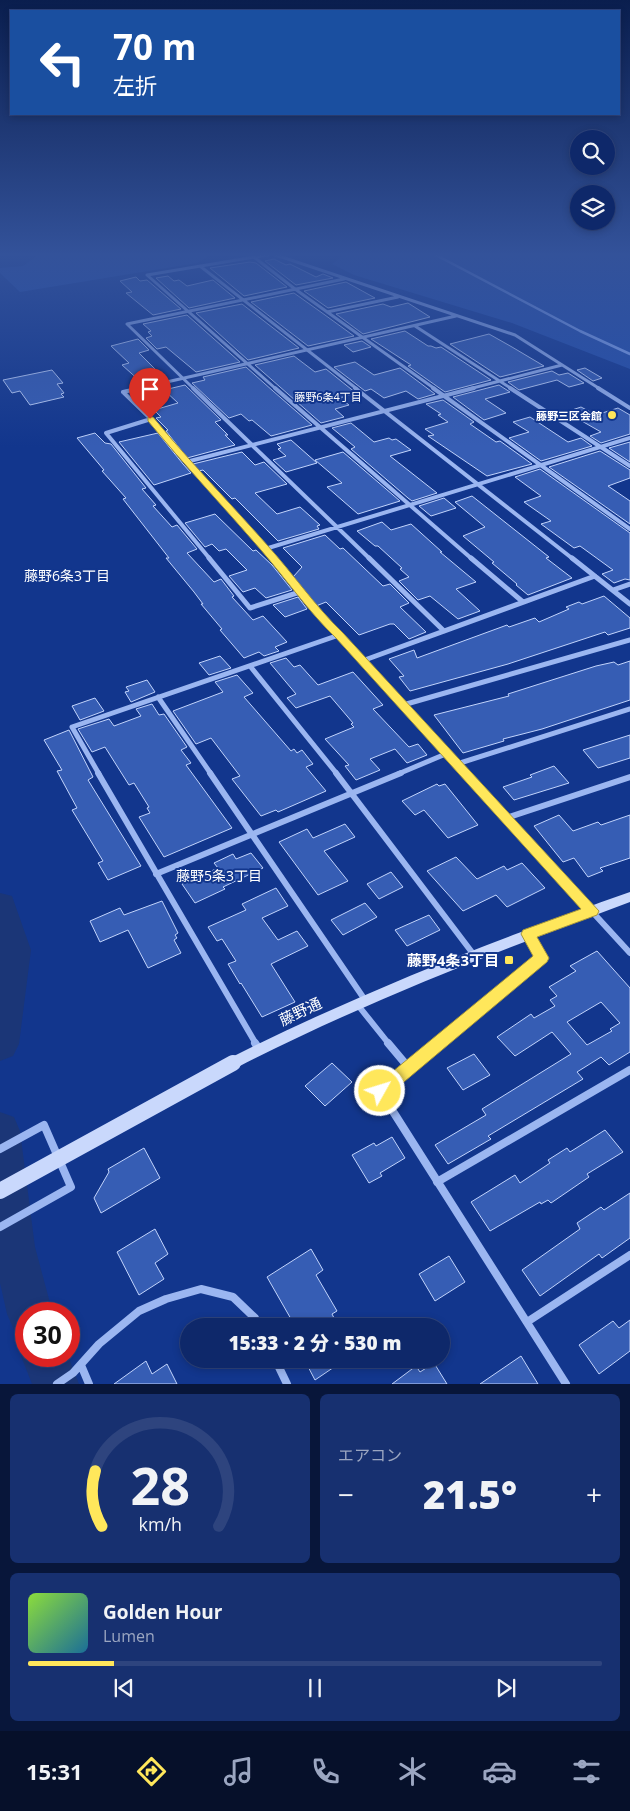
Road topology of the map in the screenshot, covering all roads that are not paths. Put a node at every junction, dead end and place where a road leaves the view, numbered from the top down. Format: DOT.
graph roads {
  1 [pos="159,318"];
  2 [pos="193,318"];
  3 [pos="265,318"];
  4 [pos="335,318"];
  5 [pos="449,318"];
  6 [pos="461,318"];
  7 [pos="414,326"];
  8 [pos="362,337"];
  9 [pos="307,350"];
  10 [pos="247,364"];
  11 [pos="562,365"];
  12 [pos="184,379"];
  13 [pos="500,381"];
  14 [pos="445,396"];
  15 [pos="630,408"];
  16 [pos="385,411"];
  17 [pos="150,419"];
  18 [pos="320,428"];
  19 [pos="630,438"];
  20 [pos="253,445"];
  21 [pos="602,447"];
  22 [pos="186,462"];
  23 [pos="542,465"];
  24 [pos="630,466"];
  25 [pos="479,485"];
  26 [pos="409,506"];
  27 [pos="338,527"];
  28 [pos="630,529"];
  29 [pos="265,549"];
  30 [pos="595,576"];
  31 [pos="630,584"];
  32 [pos="613,590"];
  33 [pos="300,592"];
  34 [pos="522,602"];
  35 [pos="630,604"];
  36 [pos="444,631"];
  37 [pos="339,635"];
  38 [pos="630,640"];
  39 [pos="362,661"];
  40 [pos="250,666"];
  41 [pos="158,697"];
  42 [pos="403,705"];
  43 [pos="630,709"];
  44 [pos="448,753"];
  45 [pos="457,764"];
  46 [pos="630,777"];
  47 [pos="352,793"];
  48 [pos="506,818"];
  49 [pos="251,835"];
  50 [pos="156,874"];
  51 [pos="630,897"];
  52 [pos="592,911"];
  53 [pos="528,934"];
  54 [pos="630,953"];
  55 [pos="474,955"];
  56 [pos="361,1002"];
  57 [pos="259,1049"];
  58 [pos="409,1068"];
  59 [pos="630,1070"];
  60 [pos="0,1149"];
  61 [pos="438,1182"];
  62 [pos="0,1191"];
  63 [pos="0,1227"];
  64 [pos="630,1255"];
  65 [pos="254,1318"];
  66 [pos="526,1322"];
  67 [pos="81,1365"];
  68 [pos="279,1368"];
  69 [pos="57,1384"];
  70 [pos="90,1384"];
  71 [pos="287,1384"];
  72 [pos="566,1384"];
  1 -- 12 [label="street"];
  2 -- 10 [label="street"];
  3 -- 9 [label="street"];
  4 -- 8 [label="street"];
  5 -- 7 [label="street"];
  6 -- 11 [label="street"];
  7 -- 8 [label="street"];
  7 -- 13 [label="street"];
  8 -- 9 [label="street"];
  8 -- 14 [label="street"];
  9 -- 10 [label="street"];
  9 -- 16 [label="street"];
  10 -- 12 [label="street"];
  10 -- 18 [label="street"];
  11 -- 13 [label="street"];
  11 -- 15 [label="street"];
  12 -- 17 [label="street"];
  12 -- 20 [label="street"];
  13 -- 14 [label="street"];
  13 -- 21 [label="street"];
  14 -- 16 [label="street"];
  14 -- 23 [label="street"];
  16 -- 18 [label="street"];
  16 -- 25 [label="street"];
  17 -- 22 [label="street"];
  17 -- 33 [label="street"];
  18 -- 20 [label="street"];
  18 -- 26 [label="street"];
  19 -- 21 [label="street"];
  20 -- 22 [label="street"];
  20 -- 27 [label="street"];
  21 -- 23 [label="street"];
  21 -- 24 [label="street"];
  22 -- 29 [label="street"];
  23 -- 25 [label="street"];
  23 -- 28 [label="street"];
  25 -- 26 [label="street"];
  25 -- 30 [label="street"];
  26 -- 27 [label="street"];
  26 -- 34 [label="street"];
  27 -- 29 [label="street"];
  27 -- 36 [label="street"];
  29 -- 33 [label="street"];
  30 -- 32 [label="street"];
  30 -- 34 [label="street"];
  31 -- 32 [label="street"];
  32 -- 35 [label="street"];
  33 -- 37 [label="street"];
  34 -- 36 [label="street"];
  36 -- 39 [label="street"];
  37 -- 39 [label="street"];
  37 -- 40 [label="street"];
  38 -- 42 [label="street"];
  39 -- 42 [label="street"];
  40 -- 41 [label="street"];
  40 -- 47 [label="street"];
  41 -- 49 [label="street"];
  41 -- 50 [label="street"];
  42 -- 44 [label="street"];
  43 -- 45 [label="street"];
  44 -- 45 [label="street"];
  44 -- 47 [label="street"];
  45 -- 48 [label="street"];
  46 -- 48 [label="street"];
  47 -- 49 [label="street"];
  47 -- 55 [label="street"];
  48 -- 52 [label="street"];
  49 -- 50 [label="street"];
  49 -- 56 [label="street"];
  50 -- 57 [label="street"];
  51 -- 52 [label="street, 藤野通"];
  52 -- 53 [label="street, 藤野通"];
  52 -- 54 [label="street"];
  53 -- 55 [label="street, 藤野通"];
  53 -- 58 [label="street"];
  55 -- 56 [label="street, 藤野通"];
  56 -- 57 [label="street, 藤野通"];
  56 -- 58 [label="street"];
  57 -- 62 [label="street, 藤野通, bridge"];
  58 -- 61 [label="street"];
  59 -- 61 [label="street"];
  60 -- 63 [label="street"];
  61 -- 66 [label="street"];
  64 -- 66 [label="street"];
  65 -- 67 [label="street"];
  66 -- 72 [label="street"];
  67 -- 69 [label="street"];
  67 -- 70 [label="street"];
  68 -- 71 [label="street"];
}
